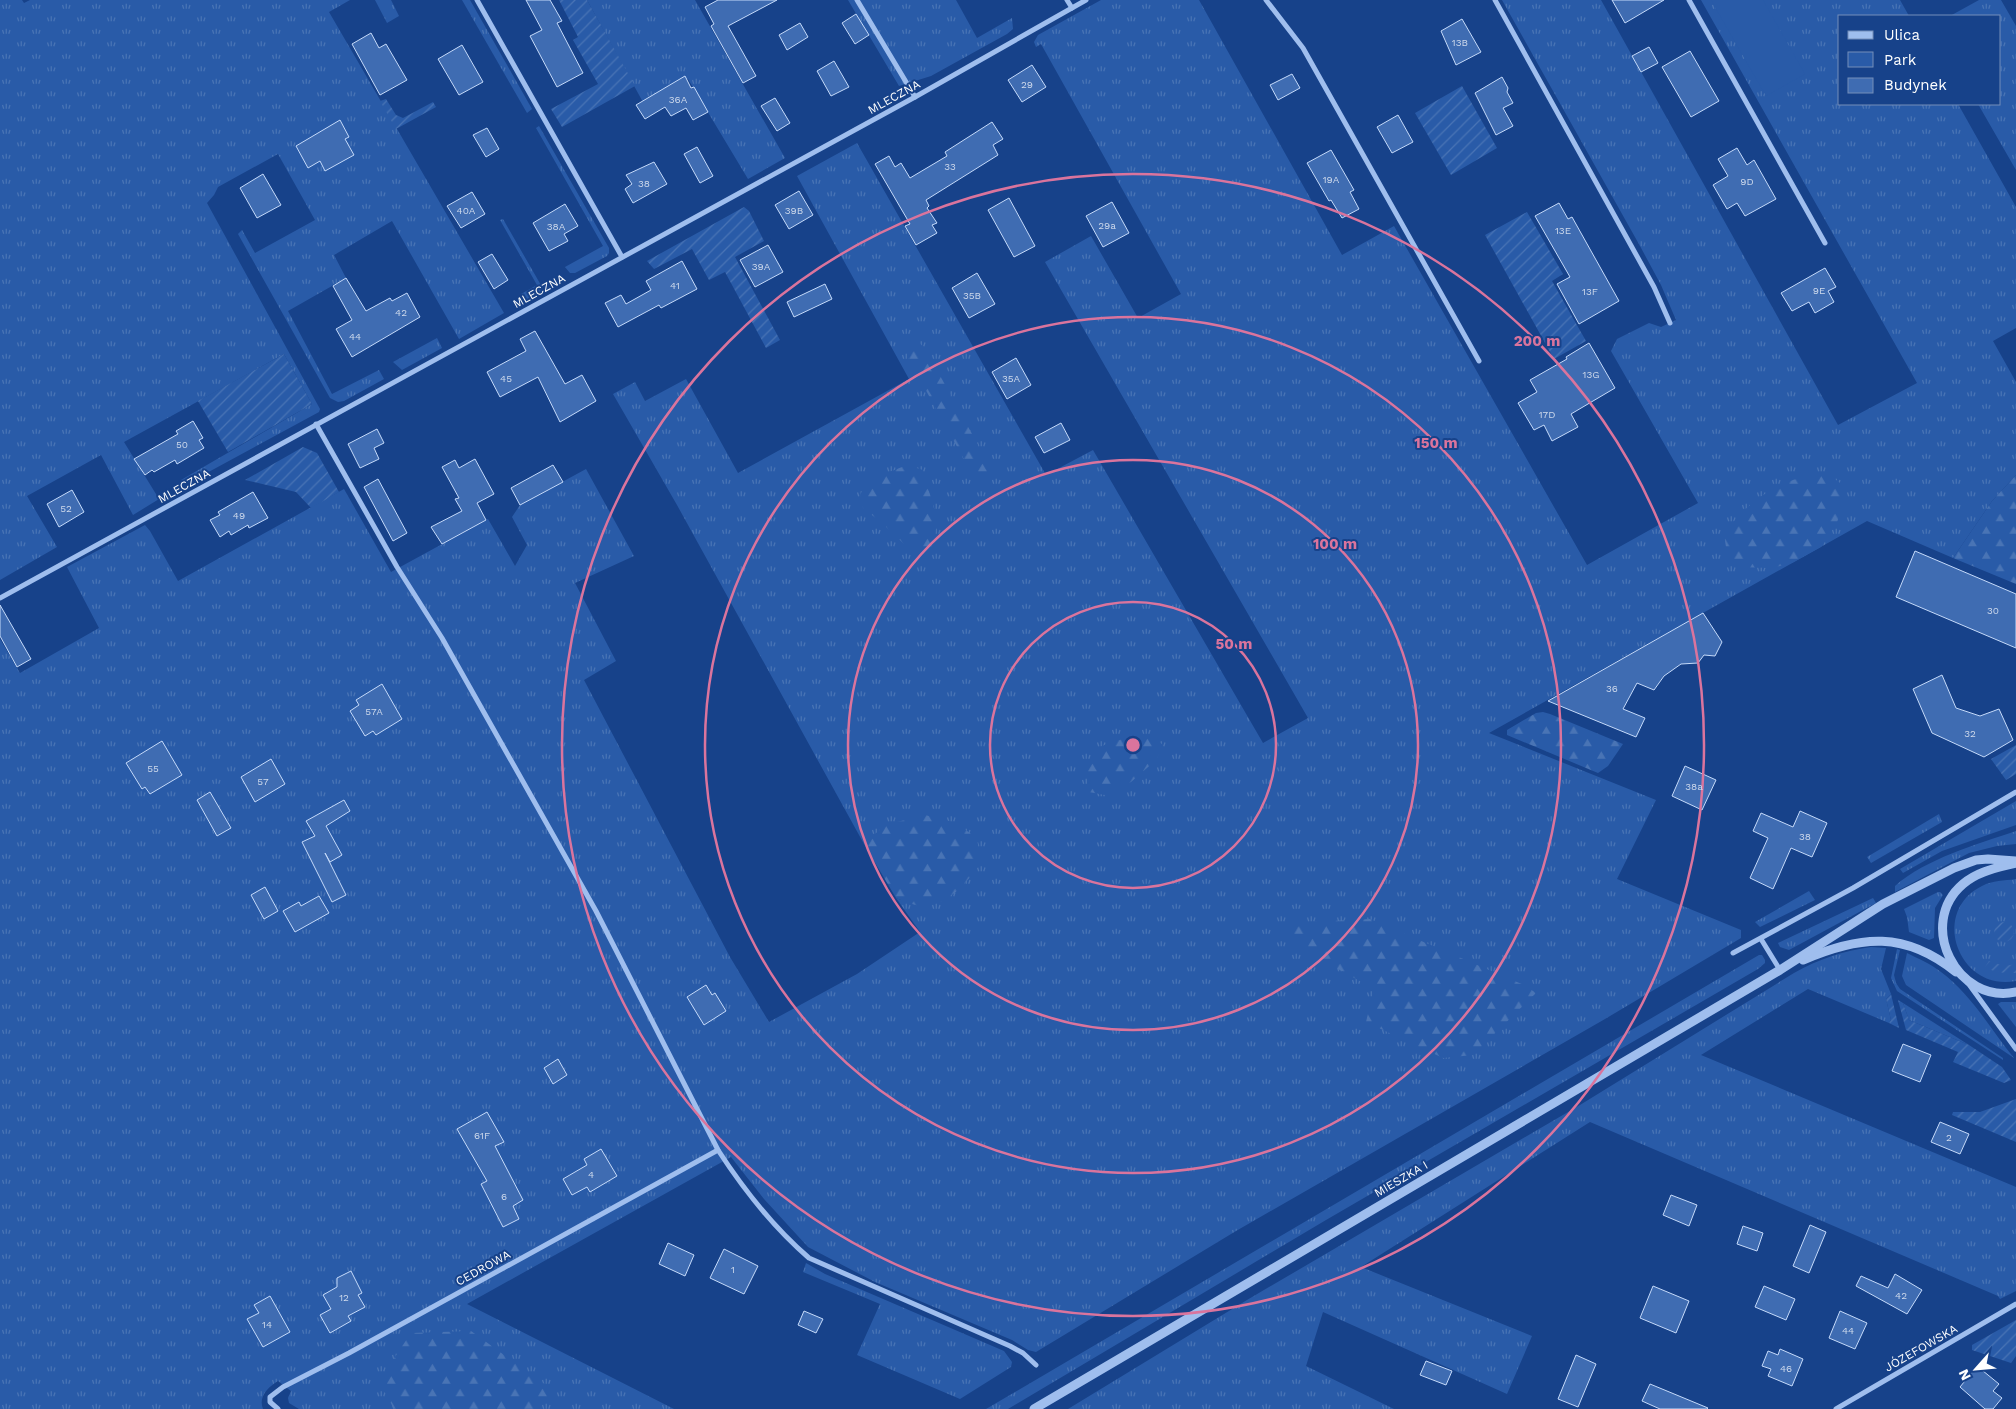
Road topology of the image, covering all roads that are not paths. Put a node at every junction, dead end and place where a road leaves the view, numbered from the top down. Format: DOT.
graph roads {
  1 [pos="477,0"];
  2 [pos="857,0"];
  3 [pos="1068,0"];
  4 [pos="1086,0"];
  5 [pos="1266,0"];
  6 [pos="1495,0"];
  7 [pos="1689,0"];
  8 [pos="1072,8"];
  9 [pos="915,97"];
  10 [pos="1825,243"];
  11 [pos="622,257"];
  12 [pos="1670,323"];
  13 [pos="1479,361"];
  14 [pos="316,424"];
  15 [pos="0,598"];
  16 [pos="2016,792"];
  17 [pos="2016,862"];
  18 [pos="1761,939"];
  19 [pos="1733,953"];
  20 [pos="1780,970"];
  21 [pos="1964,978"];
  22 [pos="2016,992"];
  23 [pos="2016,1049"];
  24 [pos="718,1150"];
  25 [pos="2016,1304"];
  26 [pos="1036,1365"];
  27 [pos="278,1409"];
  28 [pos="1034,1409"];
  29 [pos="1836,1409"];
  1 -- 11 [label="street"];
  2 -- 9 [label="street"];
  3 -- 8 [label="street"];
  4 -- 8 [label="street, MLECZNA"];
  5 -- 13 [label="street"];
  6 -- 12 [label="street"];
  7 -- 10 [label="street"];
  8 -- 9 [label="street, MLECZNA"];
  9 -- 11 [label="street, MLECZNA"];
  11 -- 14 [label="street, MLECZNA"];
  14 -- 15 [label="street, MLECZNA"];
  14 -- 24 [label="street"];
  16 -- 18 [label="street"];
  17 -- 20 [label="street"];
  17 -- 21 [label="street"];
  18 -- 19 [label="street"];
  18 -- 20 [label="street"];
  20 -- 21 [label="street"];
  20 -- 28 [label="street, MIESZKA I"];
  21 -- 22 [label="street"];
  21 -- 23 [label="street"];
  24 -- 26 [label="street"];
  24 -- 27 [label="street, CEDROWA"];
  25 -- 29 [label="street, JÓZEFOWSKA"];
}
